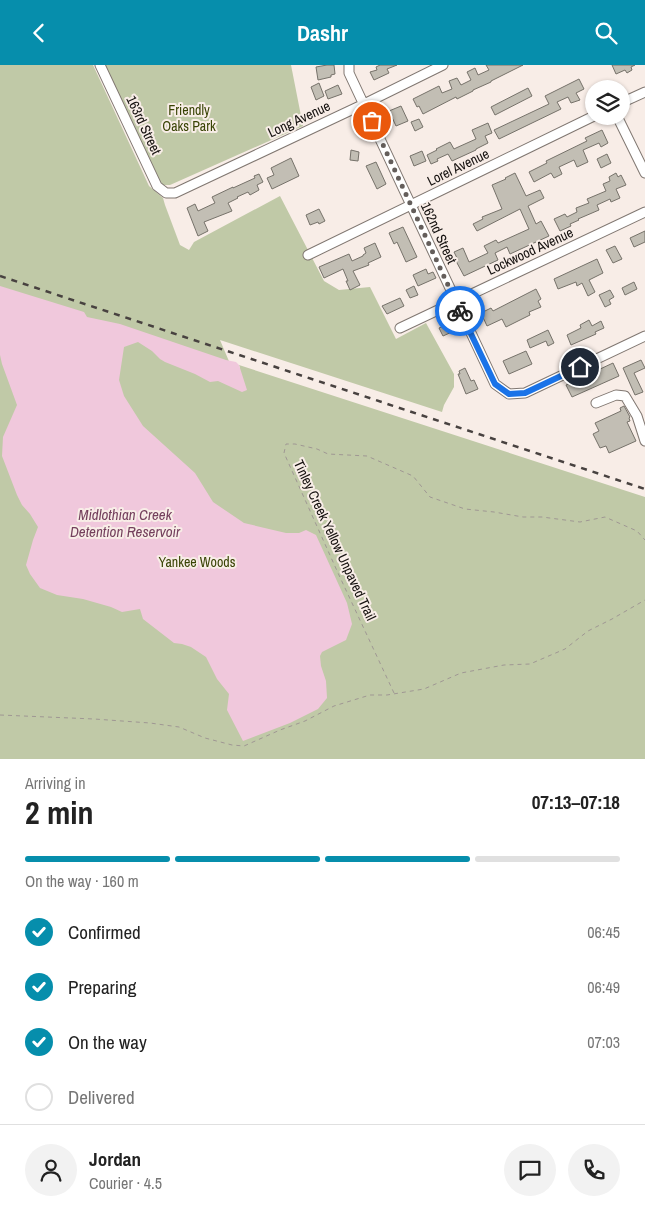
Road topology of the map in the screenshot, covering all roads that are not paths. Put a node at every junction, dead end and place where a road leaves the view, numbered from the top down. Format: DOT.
graph roads {
  1 [pos="100,65"];
  2 [pos="349,65"];
  3 [pos="442,65"];
  4 [pos="645,91"];
  5 [pos="630,98"];
  6 [pos="364,104"];
  7 [pos="585,120"];
  8 [pos="621,125"];
  9 [pos="645,173"];
  10 [pos="166,193"];
  11 [pos="411,205"];
  12 [pos="645,212"];
  13 [pos="308,255"];
  14 [pos="456,302"];
  15 [pos="400,328"];
  16 [pos="645,336"];
  17 [pos="596,403"];
  18 [pos="645,441"];
  1 -- 10 [label="street, 163rd Street"];
  2 -- 6 [label="street, 162nd Street"];
  3 -- 6 [label="street, Long Avenue"];
  4 -- 5 [label="street"];
  6 -- 10 [label="street, Long Avenue"];
  6 -- 11 [label="street, 162nd Street"];
  7 -- 11 [label="street, Lorel Avenue"];
  8 -- 9 [label="street"];
  11 -- 13 [label="street, Lorel Avenue"];
  11 -- 14 [label="street, 162nd Street"];
  12 -- 14 [label="street, Lockwood Avenue"];
  14 -- 15 [label="street, Lockwood Avenue"];
  14 -- 16 [label="street, 162nd Street"];
  17 -- 18 [label="street"];
}
